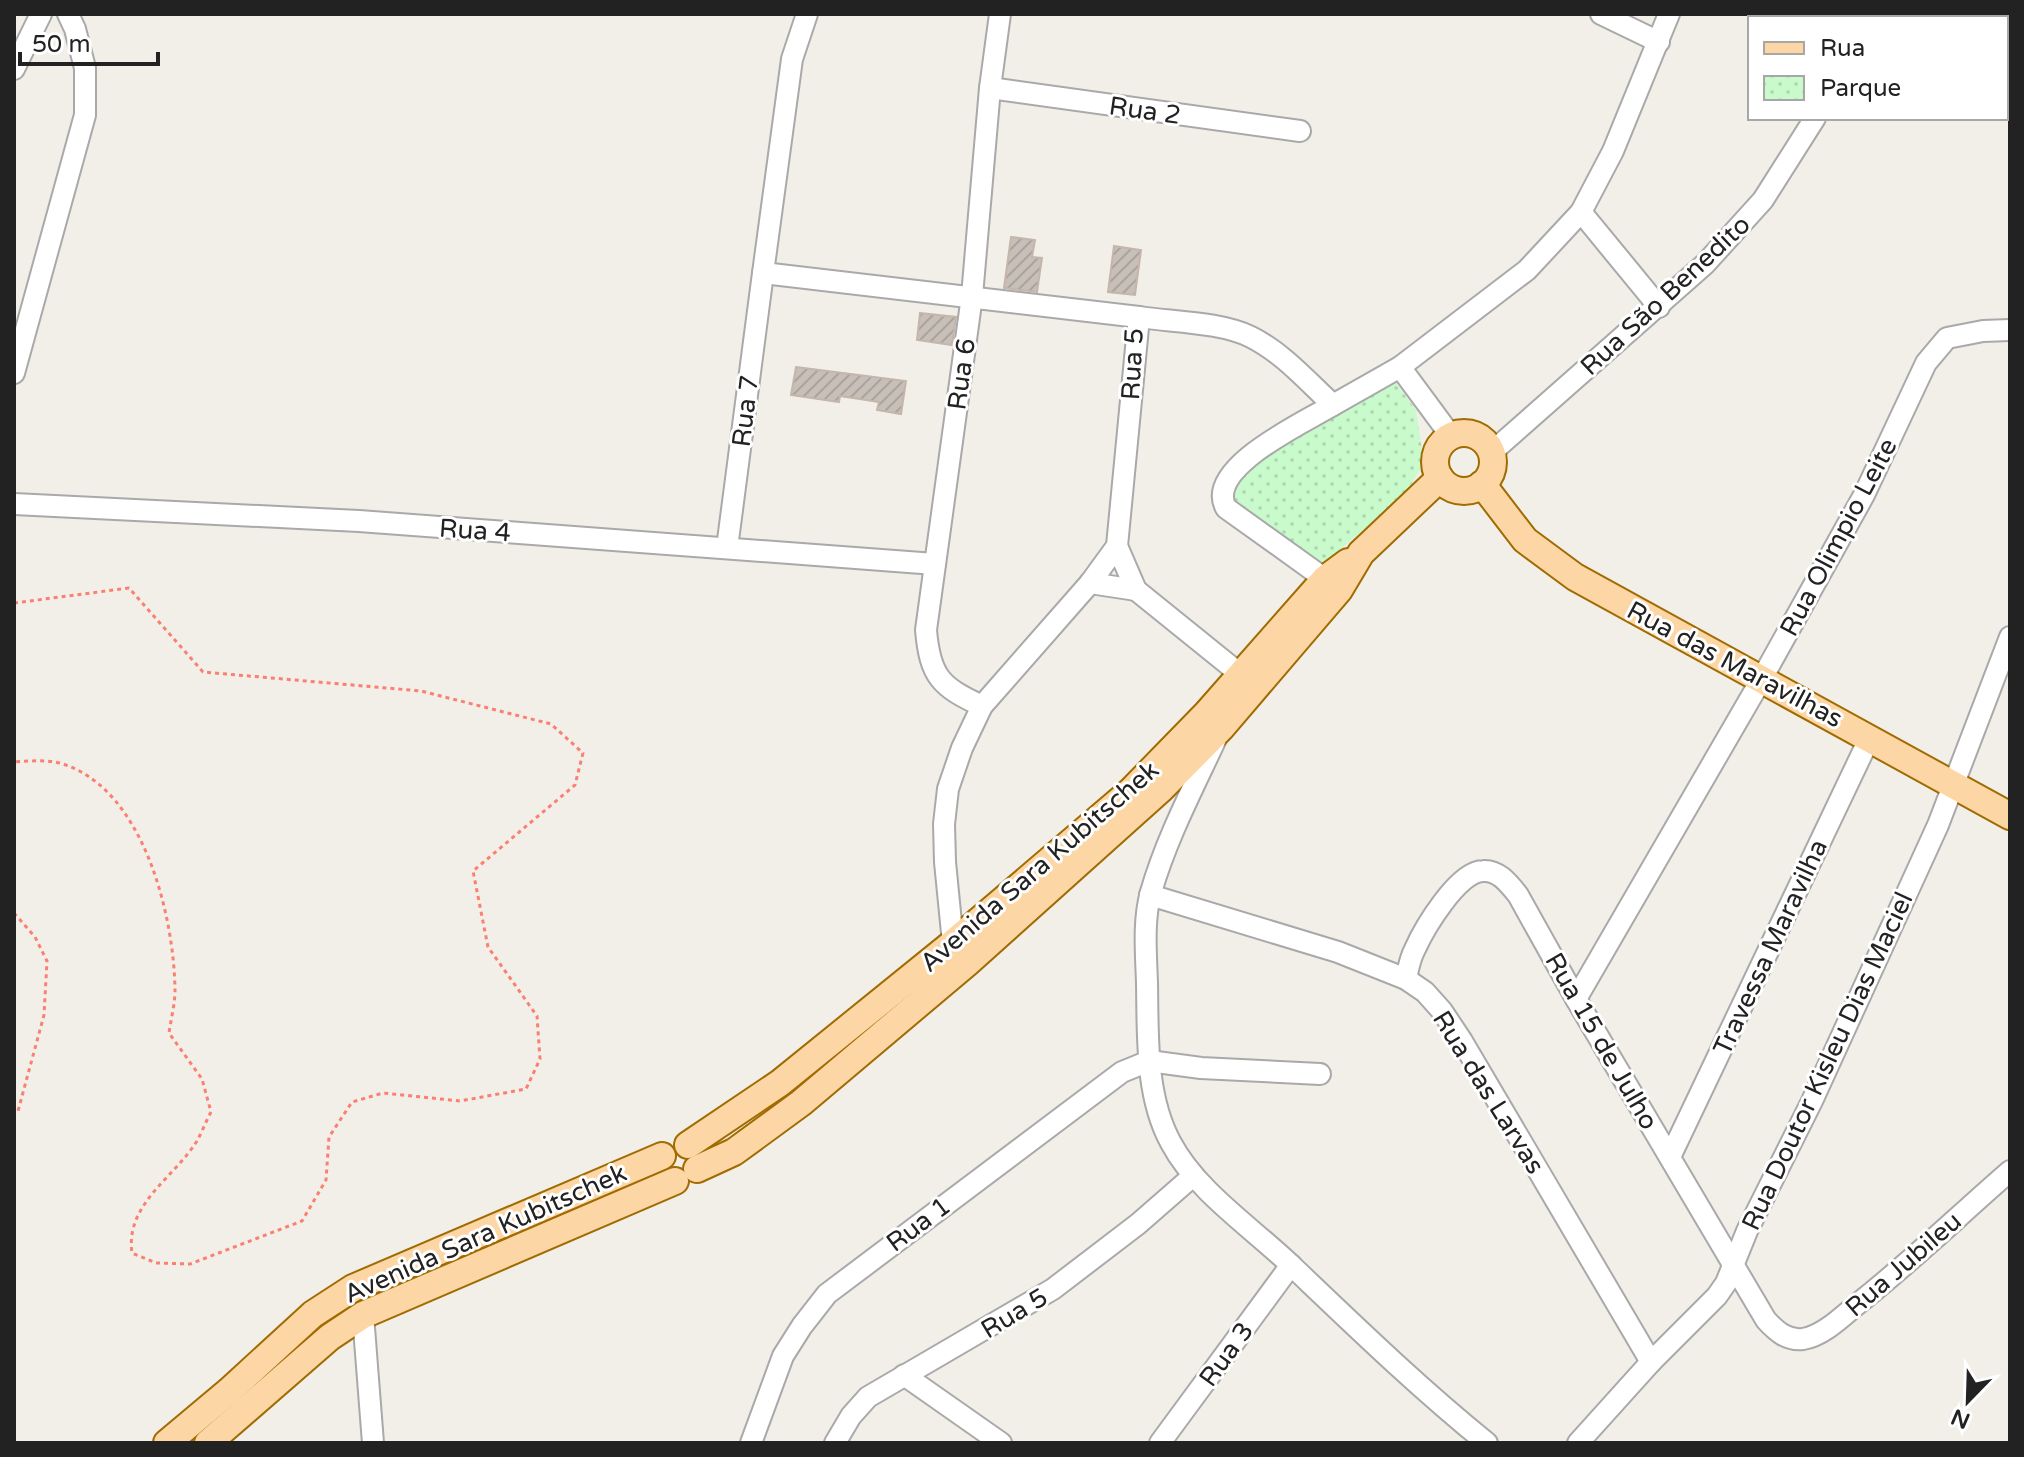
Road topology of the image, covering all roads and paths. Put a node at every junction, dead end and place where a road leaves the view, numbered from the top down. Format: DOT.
graph roads {
  1 [pos="41,14"];
  2 [pos="68,14"];
  3 [pos="807,14"];
  4 [pos="1000,14"];
  5 [pos="1601,14"];
  6 [pos="1669,14"];
  7 [pos="1659,42"];
  8 [pos="14,69"];
  9 [pos="990,88"];
  10 [pos="1814,120"];
  11 [pos="1300,131"];
  12 [pos="1581,212"];
  13 [pos="763,273"];
  14 [pos="972,296"];
  15 [pos="1659,307"];
  16 [pos="1139,317"];
  17 [pos="2010,330"];
  18 [pos="1400,367"];
  19 [pos="14,373"];
  20 [pos="1333,405"];
  21 [pos="1451,436"];
  22 [pos="1492,452"];
  23 [pos="1440,478"];
  24 [pos="1482,484"];
  25 [pos="14,504"];
  26 [pos="1117,546"];
  27 [pos="727,548"];
  28 [pos="1361,553"];
  29 [pos="935,564"];
  30 [pos="1325,579"];
  31 [pos="1090,583"];
  32 [pos="1136,590"];
  33 [pos="14,603"];
  34 [pos="2010,637"];
  35 [pos="1761,680"];
  36 [pos="1248,681"];
  37 [pos="982,706"];
  38 [pos="1221,728"];
  39 [pos="1870,737"];
  40 [pos="14,762"];
  41 [pos="1954,784"];
  42 [pos="2010,816"];
  43 [pos="1150,895"];
  44 [pos="14,913"];
  45 [pos="953,943"];
  46 [pos="1406,979"];
  47 [pos="1576,999"];
  48 [pos="1149,1061"];
  49 [pos="1320,1074"];
  50 [pos="14,1115"];
  51 [pos="1670,1157"];
  52 [pos="687,1165"];
  53 [pos="2010,1171"];
  54 [pos="1193,1176"];
  55 [pos="1734,1263"];
  56 [pos="1291,1265"];
  57 [pos="363,1315"];
  58 [pos="1788,1338"];
  59 [pos="1651,1362"];
  60 [pos="904,1375"];
  61 [pos="167,1443"];
  62 [pos="208,1443"];
  63 [pos="373,1443"];
  64 [pos="751,1443"];
  65 [pos="835,1443"];
  66 [pos="1001,1443"];
  67 [pos="1160,1443"];
  68 [pos="1487,1443"];
  69 [pos="1578,1443"];
  1 -- 8 [label="street"];
  2 -- 19 [label="street"];
  3 -- 13 [label="street"];
  4 -- 9 [label="street, Rua 6"];
  5 -- 7 [label="street"];
  6 -- 7 [label="street"];
  7 -- 12 [label="street"];
  9 -- 11 [label="street, Rua 2"];
  9 -- 14 [label="street, Rua 6"];
  10 -- 15 [label="street, Rua São Benedito"];
  12 -- 15 [label="street"];
  12 -- 18 [label="street"];
  13 -- 14 [label="street, Rua 5"];
  13 -- 27 [label="street, Rua 7"];
  14 -- 16 [label="street, Rua 5"];
  14 -- 29 [label="street, Rua 6"];
  15 -- 22 [label="street, Rua São Benedito"];
  16 -- 20 [label="street"];
  16 -- 26 [label="street, Rua 5"];
  17 -- 35 [label="street, Rua Olimpio Leite"];
  18 -- 20 [label="street"];
  18 -- 21 [label="street"];
  20 -- 30 [label="street"];
  21 -- 22 [label="main road"];
  21 -- 23 [label="main road"];
  22 -- 24 [label="main road"];
  23 -- 24 [label="main road"];
  23 -- 28 [label="main road"];
  24 -- 35 [label="main road, Rua das Maravilhas"];
  25 -- 27 [label="street, Rua 4"];
  26 -- 31 [label="street"];
  26 -- 32 [label="street"];
  27 -- 29 [label="street, Rua 4"];
  28 -- 30 [label="main road, Avenida Sara Kubitschek"];
  28 -- 36 [label="main road"];
  29 -- 37 [label="street, Rua 6"];
  30 -- 36 [label="main road, Avenida Sara Kubitschek"];
  31 -- 32 [label="street"];
  31 -- 37 [label="street"];
  32 -- 36 [label="street"];
  33 -- 40 [label="path"];
  34 -- 41 [label="street, Rua Doutor Kisleu Dias Maciel"];
  35 -- 39 [label="main road, Rua das Maravilhas"];
  35 -- 47 [label="street, Rua Olimpio Leite"];
  36 -- 38 [label="main road, Avenida Sara Kubitschek"];
  36 -- 45 [label="main road, Avenida Sara Kubitschek"];
  37 -- 45 [label="street"];
  38 -- 43 [label="street"];
  38 -- 52 [label="main road, Avenida Sara Kubitschek"];
  39 -- 41 [label="main road, Rua das Maravilhas"];
  39 -- 51 [label="street, Travessa Maravilha"];
  41 -- 42 [label="main road, Rua das Maravilhas"];
  41 -- 55 [label="street, Rua Doutor Kisleu Dias Maciel"];
  43 -- 46 [label="street, Rua das Larvas"];
  43 -- 48 [label="street"];
  44 -- 50 [label="path"];
  45 -- 52 [label="main road, Avenida Sara Kubitschek"];
  46 -- 47 [label="street, Rua 15 de Julho"];
  46 -- 59 [label="street, Rua das Larvas"];
  47 -- 51 [label="street, Rua 15 de Julho"];
  48 -- 49 [label="street"];
  48 -- 54 [label="street"];
  48 -- 64 [label="street, Rua 1"];
  51 -- 55 [label="street, Rua 15 de Julho"];
  52 -- 57 [label="main road, Avenida Sara Kubitschek"];
  52 -- 61 [label="main road, Avenida Sara Kubitschek"];
  53 -- 58 [label="street, Rua Jubileu"];
  54 -- 56 [label="street"];
  54 -- 60 [label="street, Rua 5"];
  55 -- 58 [label="street, Rua 15 de Julho"];
  55 -- 59 [label="street, Rua Doutor Kisleu Dias Maciel"];
  56 -- 67 [label="street, Rua 3"];
  56 -- 68 [label="street"];
  57 -- 62 [label="main road, Avenida Sara Kubitschek"];
  57 -- 63 [label="street"];
  59 -- 69 [label="street, Rua Doutor Kisleu Dias Maciel"];
  60 -- 65 [label="street, Rua 5"];
  60 -- 66 [label="street"];
}
